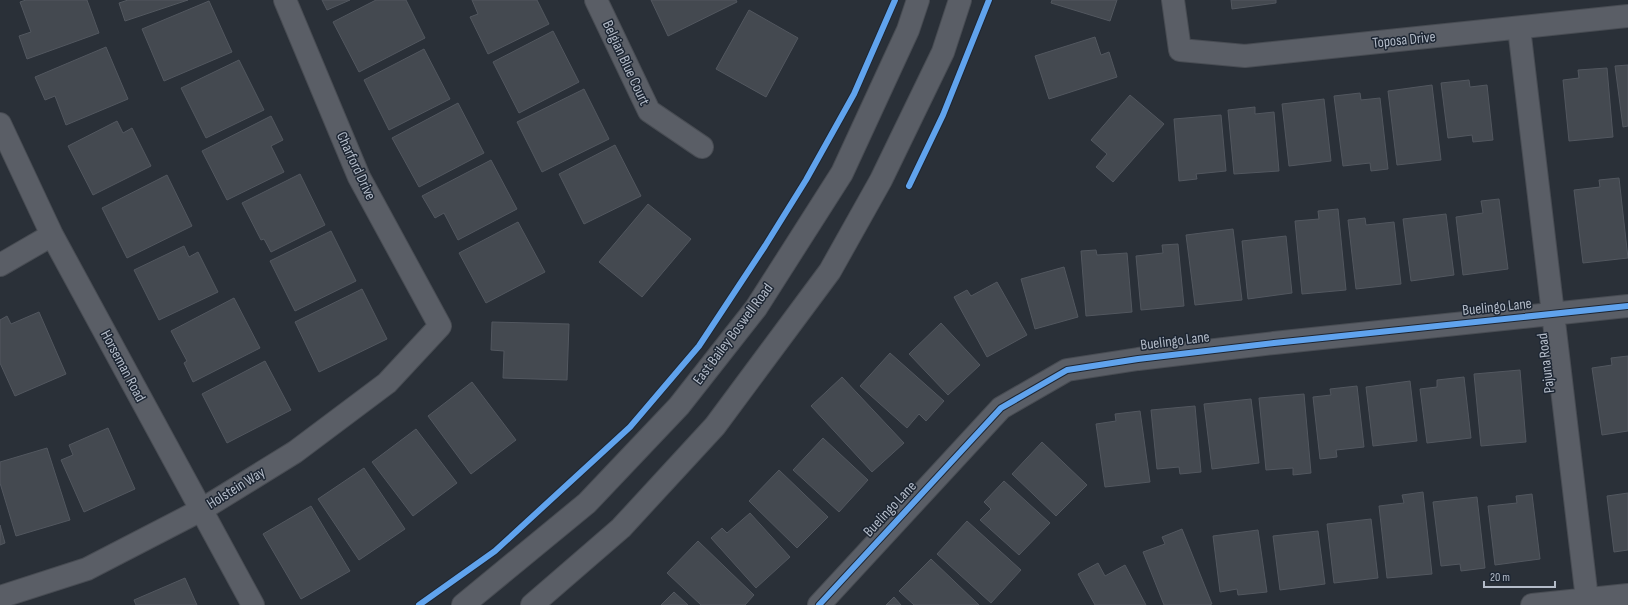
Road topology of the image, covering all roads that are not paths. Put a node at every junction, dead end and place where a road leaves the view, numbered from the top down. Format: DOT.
graph roads {
  1 [pos="285,0"];
  2 [pos="596,0"];
  3 [pos="918,0"];
  4 [pos="960,0"];
  5 [pos="1173,0"];
  6 [pos="1628,16"];
  7 [pos="1519,28"];
  8 [pos="0,124"];
  9 [pos="702,147"];
  10 [pos="52,235"];
  11 [pos="0,265"];
  12 [pos="1628,306"];
  13 [pos="1554,314"];
  14 [pos="440,326"];
  15 [pos="201,510"];
  16 [pos="1628,595"];
  17 [pos="0,597"];
  18 [pos="1587,599"];
  19 [pos="253,605"];
  20 [pos="463,605"];
  21 [pos="532,605"];
  22 [pos="819,605"];
  23 [pos="1532,605"];
  1 -- 14 [label="street, Charford Drive"];
  2 -- 9 [label="street, Belgian Blue Court"];
  3 -- 20 [label="street, East Bailey Boswell Road"];
  4 -- 21 [label="street"];
  5 -- 7 [label="street, Toposa Drive"];
  6 -- 7 [label="street, Toposa Drive"];
  7 -- 13 [label="street, Pajuna Road"];
  8 -- 10 [label="street, Horseman Road"];
  10 -- 11 [label="street"];
  10 -- 15 [label="street, Horseman Road"];
  12 -- 13 [label="street, Buelingo Lane"];
  13 -- 18 [label="street, Pajuna Road"];
  13 -- 22 [label="street, Buelingo Lane"];
  14 -- 15 [label="street, Holstein Way"];
  15 -- 17 [label="street, Holstein Way"];
  15 -- 19 [label="street, Horseman Road"];
  16 -- 18 [label="street"];
  18 -- 23 [label="street"];
}
